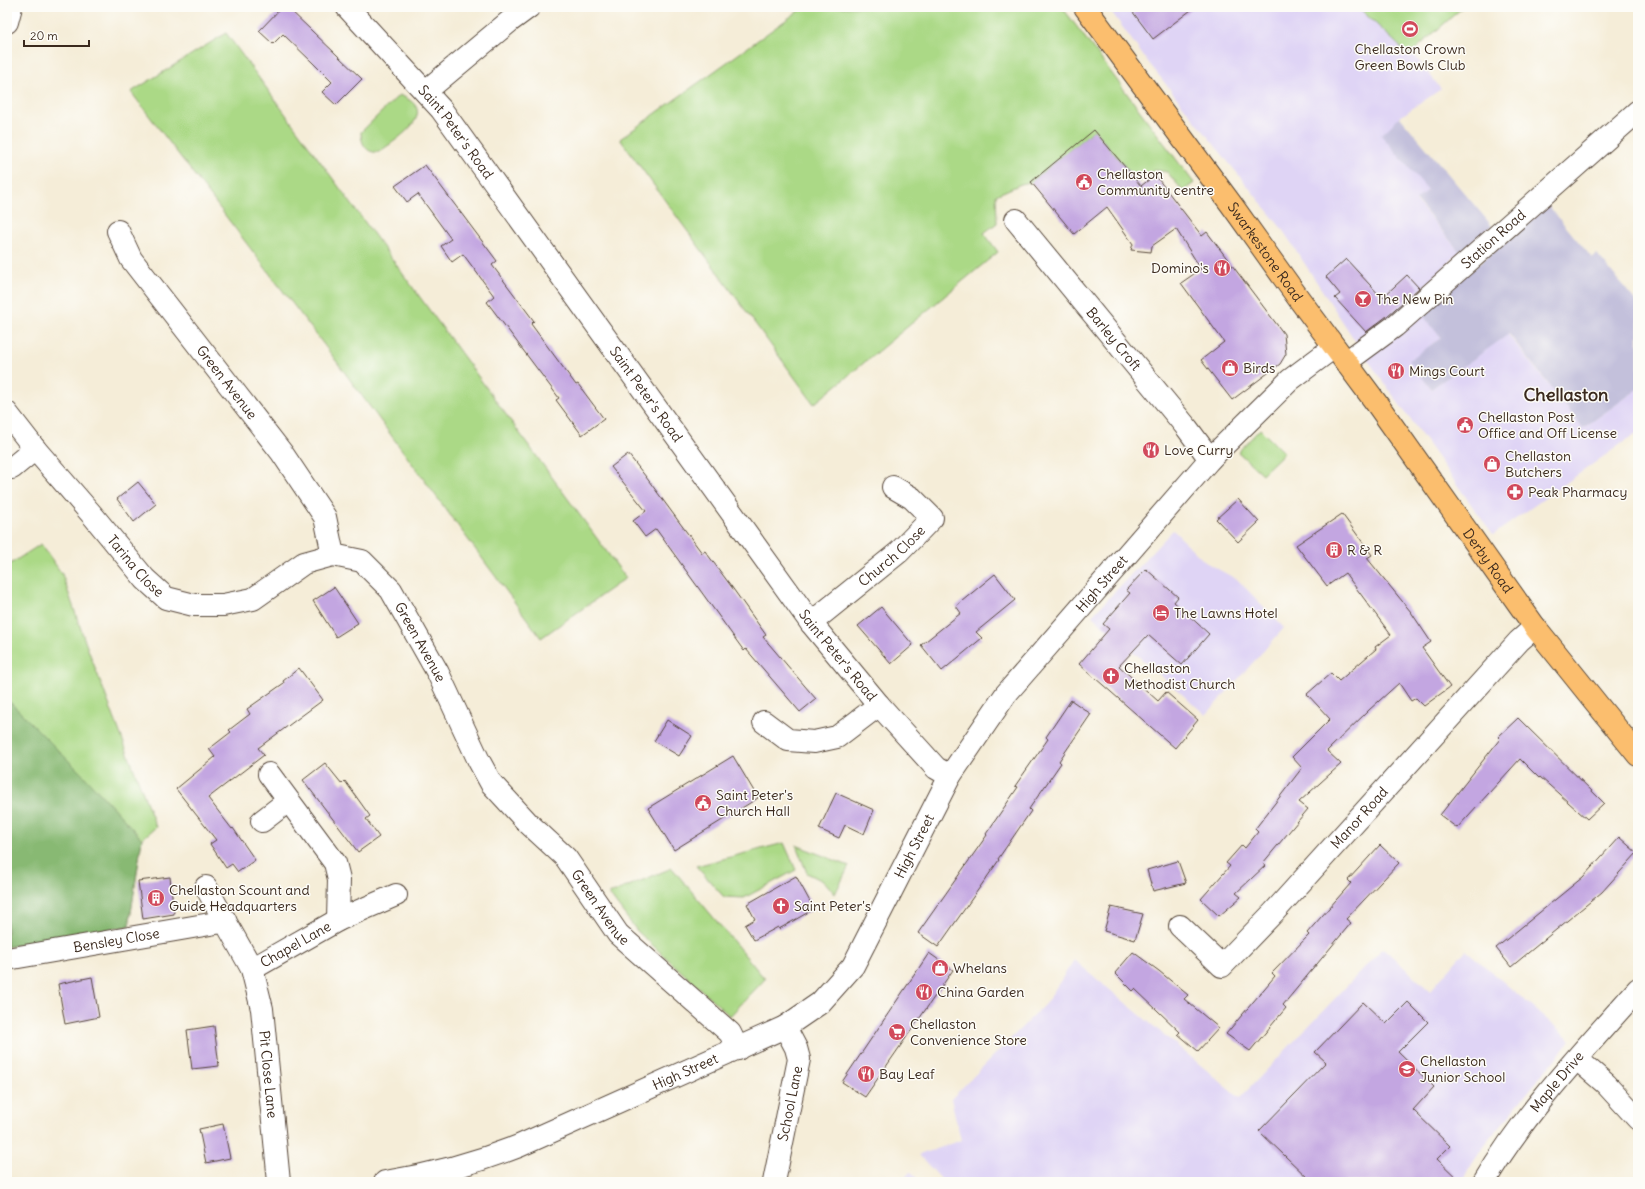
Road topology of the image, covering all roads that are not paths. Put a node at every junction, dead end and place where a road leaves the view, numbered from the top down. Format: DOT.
graph roads {
  1 [pos="11,7"];
  2 [pos="347,7"];
  3 [pos="529,7"];
  4 [pos="1085,7"];
  5 [pos="7,22"];
  6 [pos="426,91"];
  7 [pos="1638,111"];
  8 [pos="1016,220"];
  9 [pos="118,230"];
  10 [pos="1340,354"];
  11 [pos="7,413"];
  12 [pos="35,449"];
  13 [pos="1210,459"];
  14 [pos="12,468"];
  15 [pos="893,487"];
  16 [pos="333,555"];
  17 [pos="811,623"];
  18 [pos="1535,627"];
  19 [pos="879,705"];
  20 [pos="764,722"];
  21 [pos="1638,755"];
  22 [pos="269,774"];
  23 [pos="950,776"];
  24 [pos="288,801"];
  25 [pos="262,821"];
  26 [pos="206,887"];
  27 [pos="396,895"];
  28 [pos="225,920"];
  29 [pos="338,920"];
  30 [pos="1180,926"];
  31 [pos="7,959"];
  32 [pos="252,969"];
  33 [pos="1638,989"];
  34 [pos="785,1027"];
  35 [pos="738,1049"];
  36 [pos="1577,1059"];
  37 [pos="1638,1119"];
  38 [pos="279,1182"];
  39 [pos="385,1182"];
  40 [pos="774,1182"];
  41 [pos="1484,1182"];
  1 -- 5 [label="street"];
  2 -- 6 [label="street, Saint Peter's Road"];
  3 -- 6 [label="street"];
  4 -- 10 [label="main road, Swarkestone Road"];
  6 -- 17 [label="street, Saint Peter's Road"];
  7 -- 10 [label="street, Station Road"];
  8 -- 13 [label="street, Barley Croft"];
  9 -- 16 [label="street, Green Avenue"];
  10 -- 13 [label="street, High Street"];
  10 -- 18 [label="main road, Derby Road"];
  11 -- 12 [label="street, Tarina Close"];
  12 -- 14 [label="street"];
  12 -- 16 [label="street, Tarina Close"];
  13 -- 23 [label="street, High Street"];
  15 -- 17 [label="street, Church Close"];
  16 -- 35 [label="street, Green Avenue"];
  17 -- 19 [label="street, Saint Peter's Road"];
  18 -- 21 [label="main road, Derby Road"];
  18 -- 30 [label="street, Manor Road"];
  19 -- 20 [label="street"];
  19 -- 23 [label="street, Saint Peter's Road"];
  22 -- 24 [label="street, Chapel Lane"];
  23 -- 34 [label="street, High Street"];
  24 -- 25 [label="street"];
  24 -- 29 [label="street, Chapel Lane"];
  26 -- 28 [label="street, Pit Close Lane"];
  27 -- 29 [label="street, Chapel Lane"];
  28 -- 31 [label="street, Bensley Close"];
  28 -- 32 [label="street, Pit Close Lane"];
  29 -- 32 [label="street, Chapel Lane"];
  32 -- 38 [label="street, Pit Close Lane"];
  33 -- 36 [label="street, Maple Drive"];
  34 -- 35 [label="street, High Street"];
  34 -- 40 [label="street, School Lane"];
  35 -- 39 [label="street, High Street"];
  36 -- 37 [label="street"];
  36 -- 41 [label="street, Maple Drive"];
}
